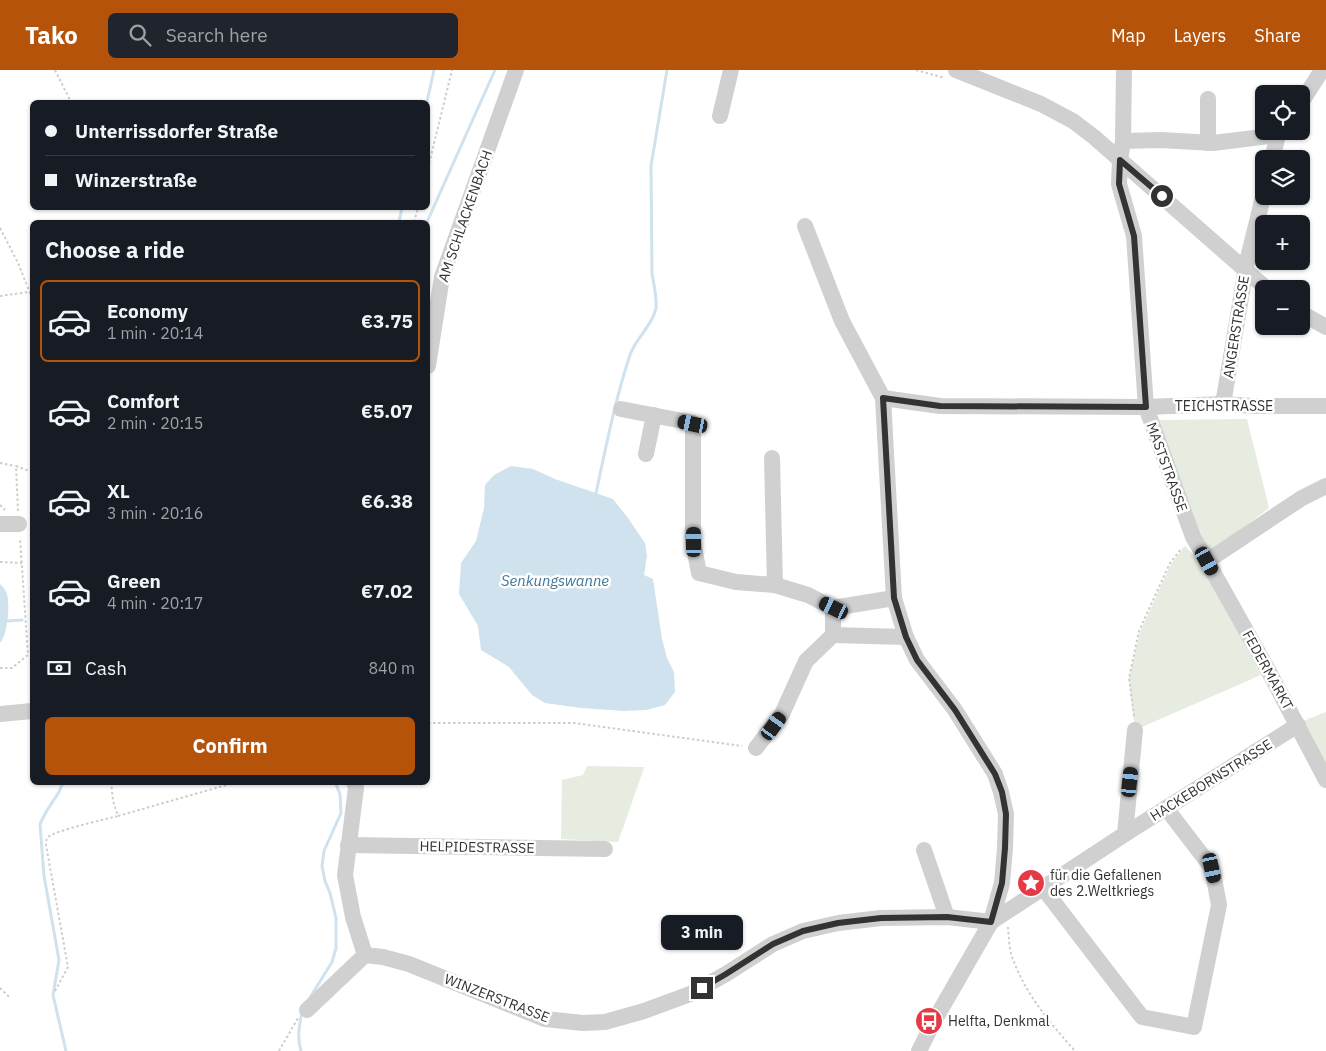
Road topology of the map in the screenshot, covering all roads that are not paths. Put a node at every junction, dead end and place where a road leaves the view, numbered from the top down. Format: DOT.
graph roads {
  1 [pos="516,70"];
  2 [pos="731,70"];
  3 [pos="1124,70"];
  4 [pos="1322,70"];
  5 [pos="950,74"];
  6 [pos="1310,89"];
  7 [pos="1208,99"];
  8 [pos="720,116"];
  9 [pos="1255,136"];
  10 [pos="1123,141"];
  11 [pos="1208,143"];
  12 [pos="1120,160"];
  13 [pos="1261,205"];
  14 [pos="805,226"];
  15 [pos="1245,270"];
  16 [pos="1257,280"];
  17 [pos="1310,318"];
  18 [pos="1326,327"];
  19 [pos="430,353"];
  20 [pos="883,398"];
  21 [pos="1223,404"];
  22 [pos="1326,406"];
  23 [pos="1146,407"];
  24 [pos="621,408"];
  25 [pos="654,415"];
  26 [pos="646,454"];
  27 [pos="772,458"];
  28 [pos="1326,486"];
  29 [pos="0,524"];
  30 [pos="19,524"];
  31 [pos="1207,561"];
  32 [pos="775,585"];
  33 [pos="894,598"];
  34 [pos="834,608"];
  35 [pos="833,635"];
  36 [pos="906,637"];
  37 [pos="30,711"];
  38 [pos="0,714"];
  39 [pos="1298,725"];
  40 [pos="1135,730"];
  41 [pos="756,748"];
  42 [pos="1326,780"];
  43 [pos="355,785"];
  44 [pos="1166,808"];
  45 [pos="1125,834"];
  46 [pos="348,845"];
  47 [pos="605,849"];
  48 [pos="924,850"];
  49 [pos="1044,888"];
  50 [pos="947,917"];
  51 [pos="991,922"];
  52 [pos="365,955"];
  53 [pos="302,1015"];
  54 [pos="919,1051"];
  1 -- 19 [label="street, AM SCHLACKENBACH"];
  2 -- 8 [label="street"];
  3 -- 10 [label="street, MASTSTRASSE"];
  4 -- 6 [label="street"];
  5 -- 12 [label="street"];
  7 -- 11 [label="street"];
  9 -- 11 [label="street"];
  10 -- 11 [label="street"];
  10 -- 12 [label="street, MASTSTRASSE"];
  12 -- 15 [label="street"];
  12 -- 23 [label="street, MASTSTRASSE"];
  13 -- 15 [label="street, ANGERSTRASSE"];
  14 -- 20 [label="street"];
  15 -- 16 [label="street"];
  15 -- 21 [label="street, ANGERSTRASSE"];
  17 -- 18 [label="street"];
  20 -- 23 [label="street, TEICHSTRASSE"];
  20 -- 33 [label="street"];
  21 -- 22 [label="street, TEICHSTRASSE"];
  21 -- 23 [label="street, TEICHSTRASSE"];
  23 -- 31 [label="street, MASTSTRASSE"];
  24 -- 25 [label="street"];
  25 -- 26 [label="street"];
  25 -- 32 [label="street"];
  27 -- 32 [label="street"];
  28 -- 31 [label="street"];
  29 -- 30 [label="street"];
  31 -- 39 [label="street, FEDERMARKT"];
  32 -- 34 [label="street"];
  33 -- 34 [label="street"];
  33 -- 36 [label="street"];
  34 -- 35 [label="street"];
  35 -- 36 [label="street"];
  35 -- 41 [label="street"];
  36 -- 51 [label="street"];
  37 -- 38 [label="street"];
  39 -- 42 [label="street, FEDERMARKT"];
  39 -- 44 [label="street, HACKEBORNSTRASSE"];
  40 -- 45 [label="street"];
  43 -- 46 [label="street"];
  44 -- 45 [label="street, HACKEBORNSTRASSE"];
  44 -- 49 [label="street"];
  45 -- 49 [label="street, HACKEBORNSTRASSE"];
  46 -- 47 [label="street, HELPIDESTRASSE"];
  46 -- 52 [label="street"];
  48 -- 50 [label="street"];
  49 -- 51 [label="street, HACKEBORNSTRASSE"];
  50 -- 51 [label="street, WINZERSTRASSE"];
  50 -- 52 [label="street, WINZERSTRASSE"];
  51 -- 54 [label="street"];
  52 -- 53 [label="street"];
}
